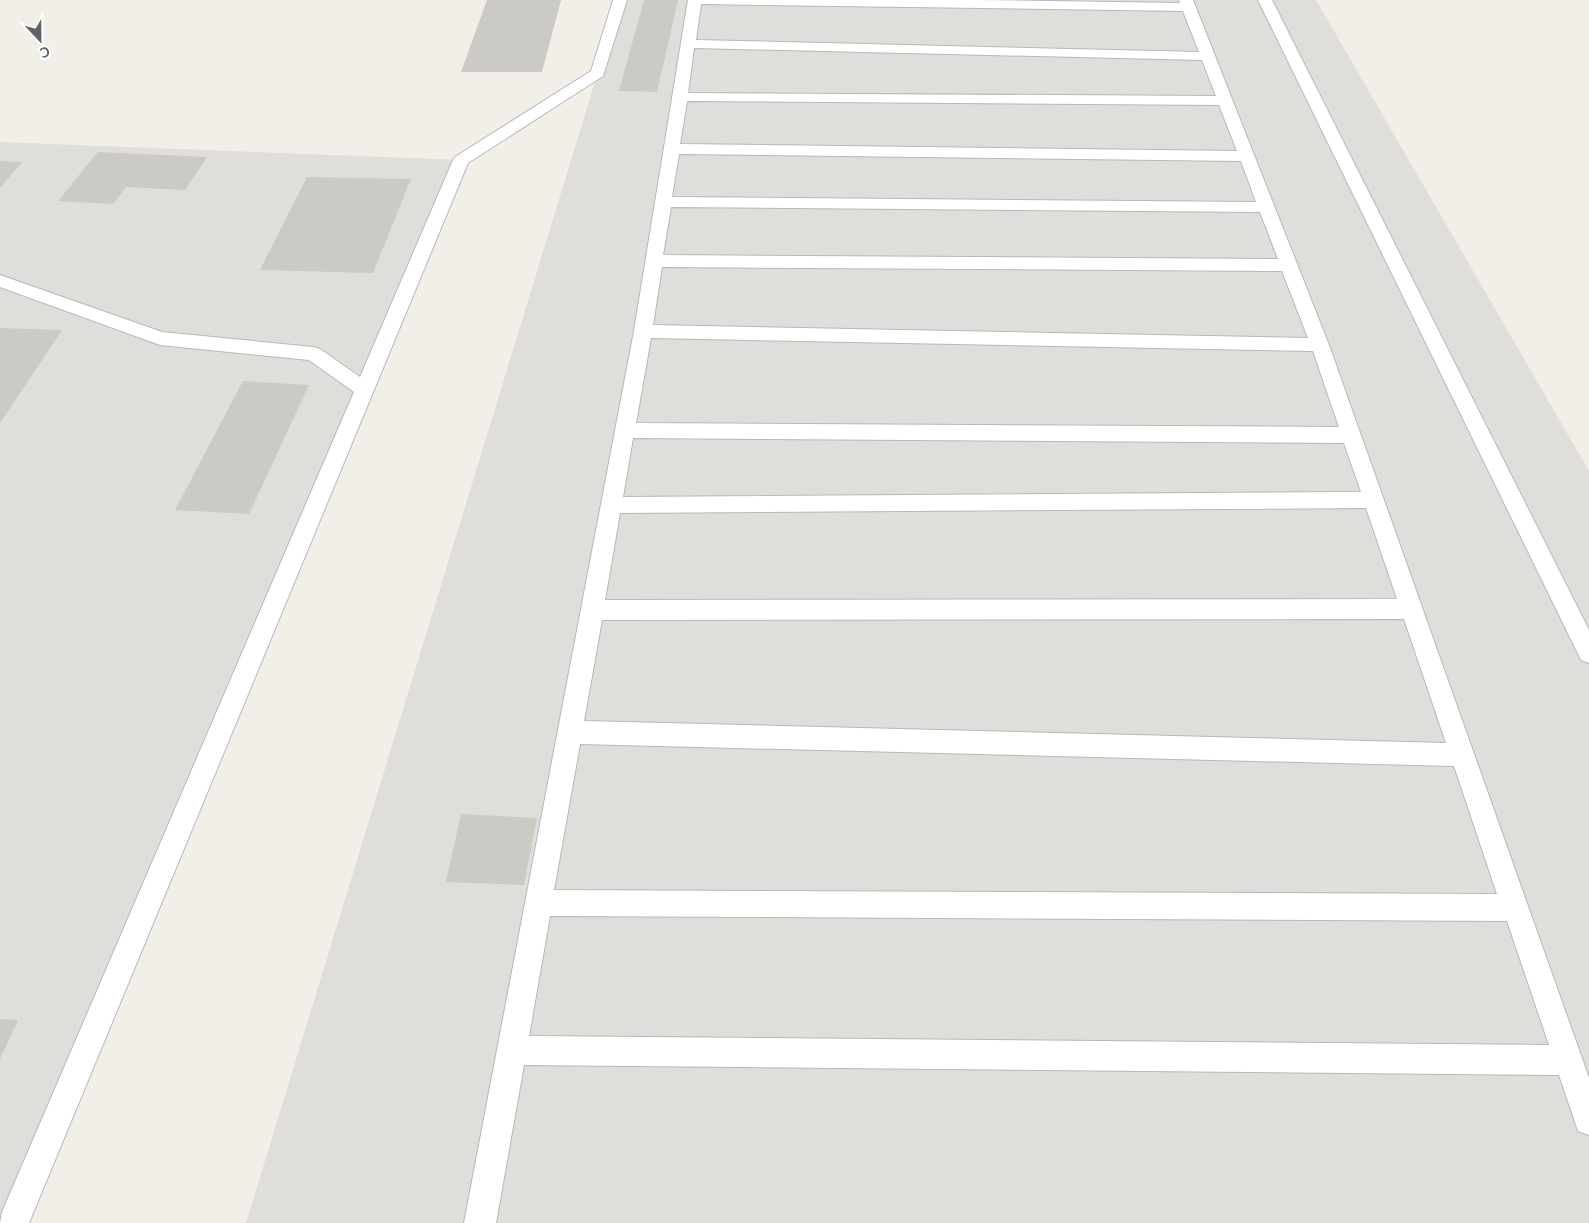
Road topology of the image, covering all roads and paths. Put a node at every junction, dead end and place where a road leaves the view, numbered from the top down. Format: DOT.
graph roads {
  1 [pos="620,0"];
  2 [pos="1265,0"];
  3 [pos="1188,4"];
  4 [pos="688,44"];
  5 [pos="1208,56"];
  6 [pos="680,97"];
  7 [pos="1226,101"];
  8 [pos="672,149"];
  9 [pos="1246,156"];
  10 [pos="663,202"];
  11 [pos="1266,207"];
  12 [pos="654,261"];
  13 [pos="1289,265"];
  14 [pos="0,281"];
  15 [pos="643,331"];
  16 [pos="1320,345"];
  17 [pos="364,388"];
  18 [pos="625,430"];
  19 [pos="1351,435"];
  20 [pos="1374,500"];
  21 [pos="612,505"];
  22 [pos="1411,609"];
  23 [pos="592,610"];
  24 [pos="1589,652"];
  25 [pos="570,732"];
  26 [pos="1462,755"];
  27 [pos="538,903"];
  28 [pos="1515,908"];
  29 [pos="512,1050"];
  30 [pos="1568,1060"];
  31 [pos="1589,1120"];
  32 [pos="13,1223"];
  33 [pos="480,1223"];
  1 -- 17 [label="lane"];
  2 -- 24 [label="lane"];
  3 -- 4 [label="lane"];
  3 -- 5 [label="lane"];
  4 -- 5 [label="lane"];
  4 -- 6 [label="lane"];
  5 -- 7 [label="lane"];
  6 -- 7 [label="lane"];
  6 -- 8 [label="lane"];
  7 -- 9 [label="lane"];
  8 -- 9 [label="lane"];
  8 -- 10 [label="lane"];
  9 -- 11 [label="lane"];
  10 -- 11 [label="lane"];
  10 -- 12 [label="lane"];
  11 -- 13 [label="lane"];
  12 -- 13 [label="lane"];
  12 -- 15 [label="lane"];
  13 -- 16 [label="lane"];
  14 -- 17 [label="lane"];
  15 -- 16 [label="lane"];
  15 -- 18 [label="lane"];
  16 -- 19 [label="lane"];
  17 -- 32 [label="lane"];
  18 -- 19 [label="lane"];
  18 -- 21 [label="lane"];
  19 -- 20 [label="lane"];
  20 -- 21 [label="lane"];
  20 -- 22 [label="lane"];
  21 -- 23 [label="lane"];
  22 -- 23 [label="lane"];
  22 -- 26 [label="lane"];
  23 -- 25 [label="lane"];
  25 -- 26 [label="lane"];
  25 -- 27 [label="lane"];
  26 -- 28 [label="lane"];
  27 -- 28 [label="lane"];
  27 -- 29 [label="lane"];
  28 -- 30 [label="lane"];
  29 -- 30 [label="lane"];
  29 -- 33 [label="lane"];
  30 -- 31 [label="lane"];
}
